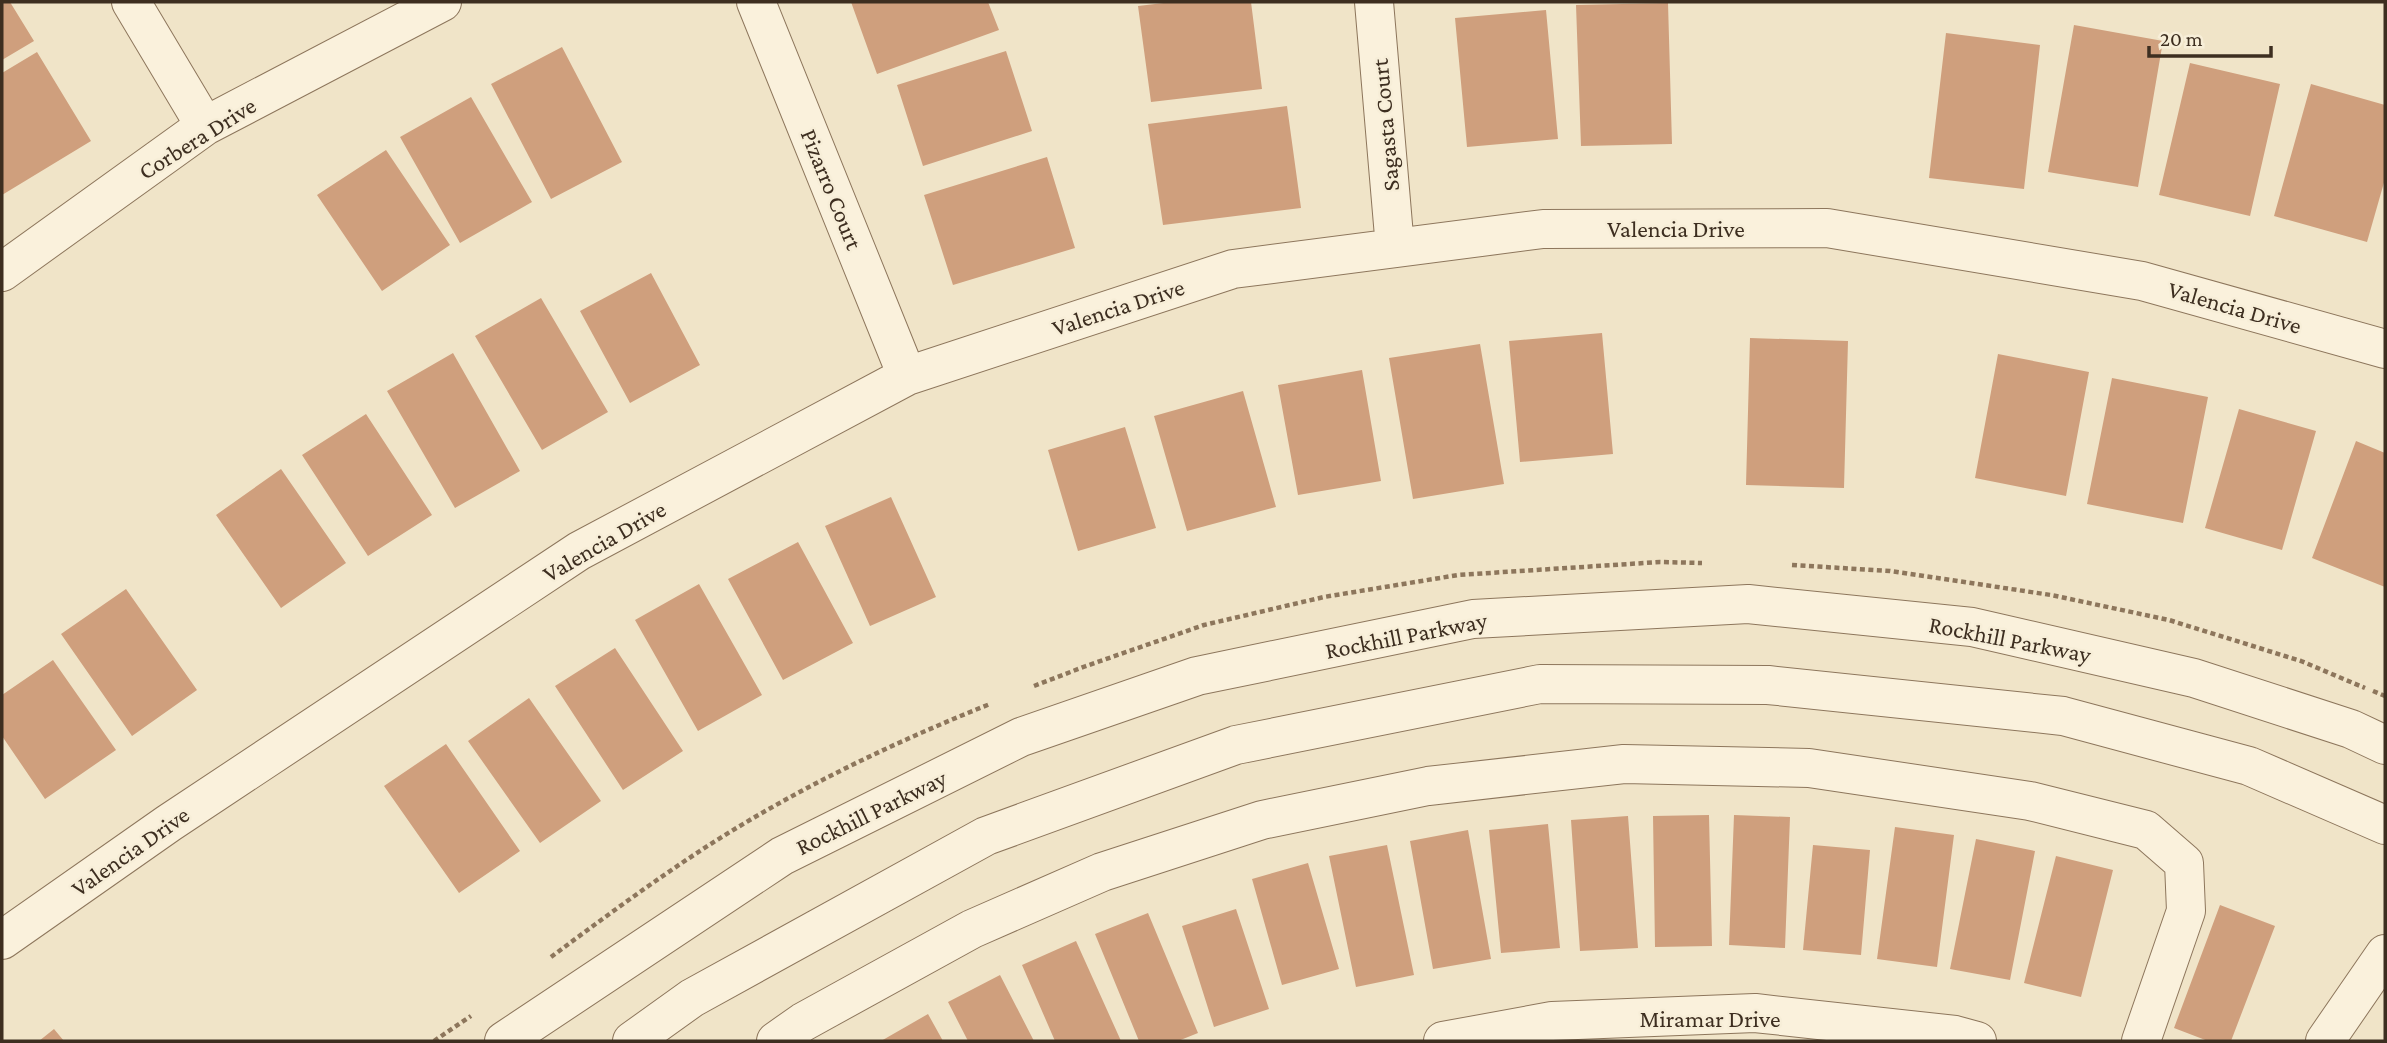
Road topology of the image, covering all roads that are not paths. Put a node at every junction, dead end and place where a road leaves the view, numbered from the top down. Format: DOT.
graph roads {
  1 [pos="131,2"];
  2 [pos="442,2"];
  3 [pos="756,2"];
  4 [pos="1374,2"];
  5 [pos="205,126"];
  6 [pos="1395,248"];
  7 [pos="2,272"];
  8 [pos="2385,349"];
  9 [pos="907,376"];
  10 [pos="2385,745"];
  11 [pos="2385,825"];
  12 [pos="2,940"];
  13 [pos="2385,954"];
  14 [pos="504,1041"];
  15 [pos="632,1041"];
  16 [pos="776,1041"];
  17 [pos="1443,1041"];
  18 [pos="1977,1041"];
  19 [pos="2141,1041"];
  20 [pos="2325,1041"];
  1 -- 5 [label="street"];
  2 -- 5 [label="street, Corbera Drive"];
  3 -- 9 [label="street, Pizarro Court"];
  4 -- 6 [label="street, Sagasta Court"];
  5 -- 7 [label="street, Corbera Drive"];
  6 -- 8 [label="street, Valencia Drive"];
  6 -- 9 [label="street, Valencia Drive"];
  9 -- 12 [label="street, Valencia Drive"];
  10 -- 14 [label="street, Rockhill Parkway"];
  11 -- 15 [label="street"];
  13 -- 20 [label="street"];
  16 -- 19 [label="street"];
  17 -- 18 [label="street, Miramar Drive"];
}
